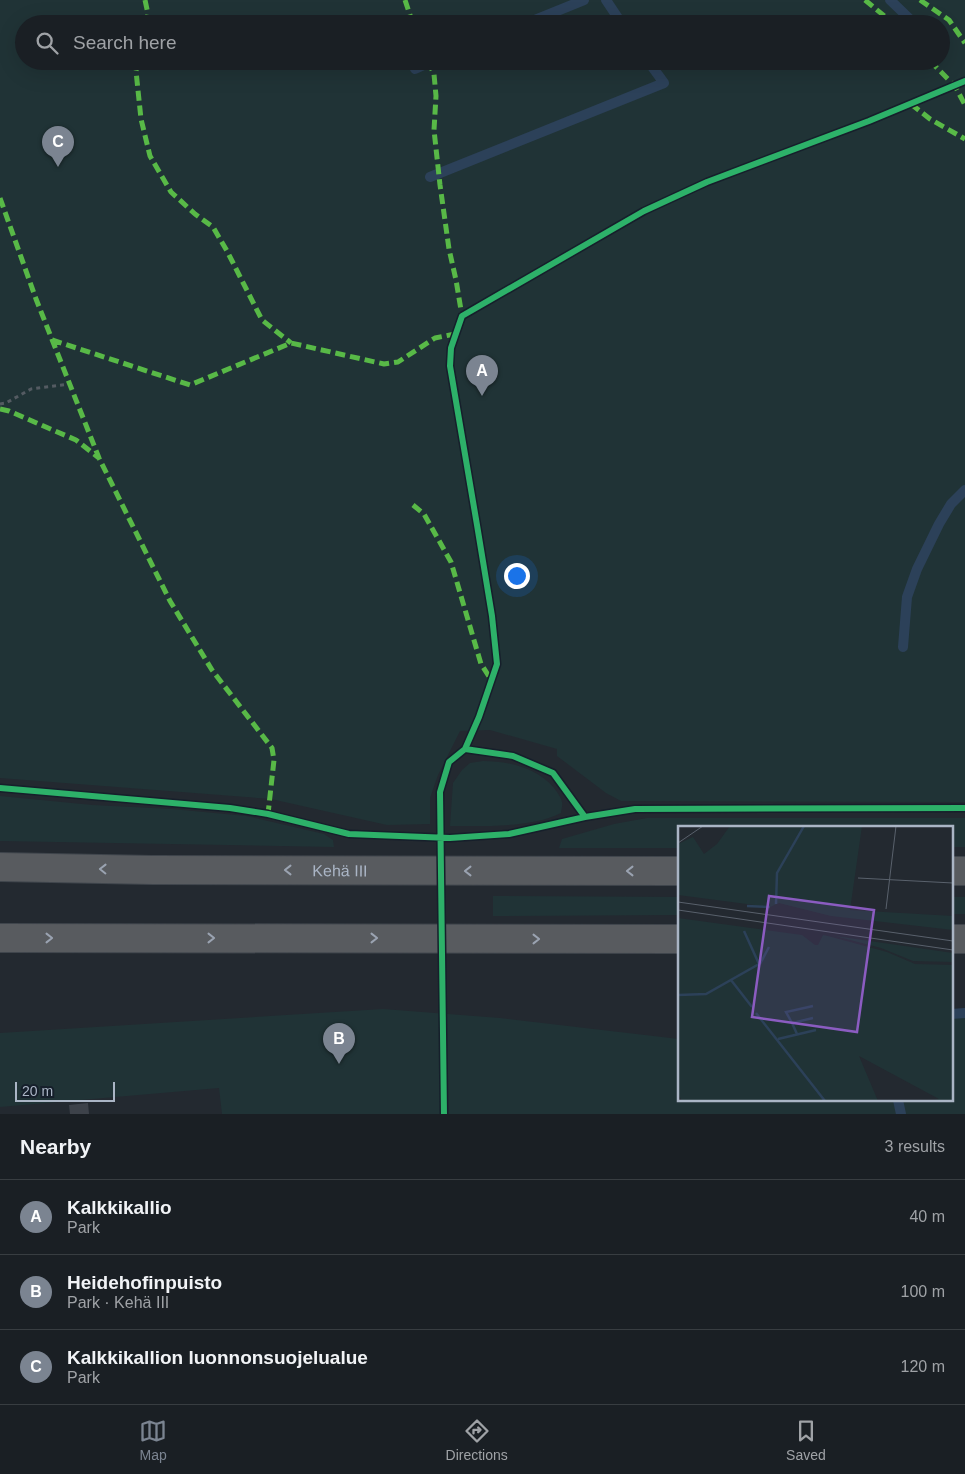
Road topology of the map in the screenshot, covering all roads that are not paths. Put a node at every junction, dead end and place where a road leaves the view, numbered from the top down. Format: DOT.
graph roads {
  1 [pos="0,867"];
  2 [pos="678,871"];
  3 [pos="952,871"];
  4 [pos="965,871"];
  5 [pos="0,938"];
  6 [pos="678,939"];
  7 [pos="952,939"];
  8 [pos="965,939"];
  2 -- 1 [label="highway, Kehä III, one-way"];
  3 -- 4 [label="highway"];
  5 -- 6 [label="highway, one-way"];
  7 -- 8 [label="highway"];
}
